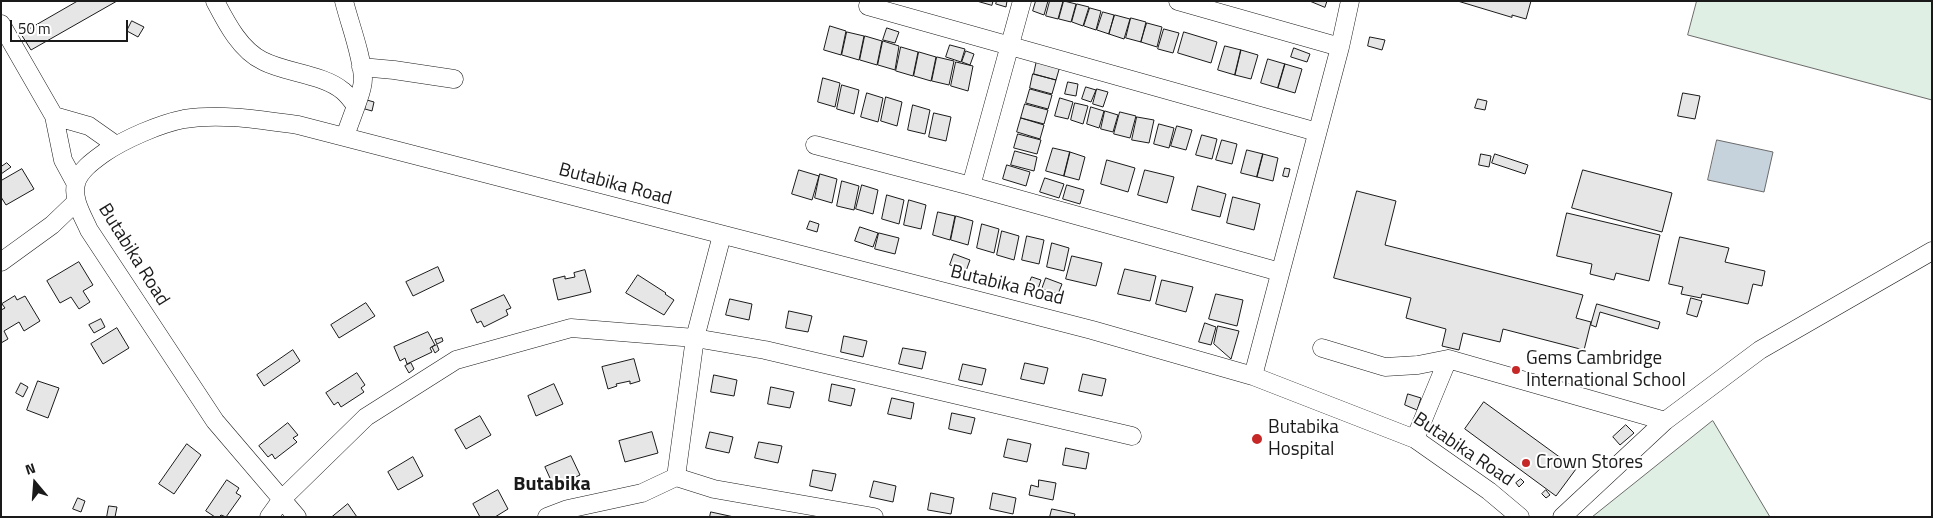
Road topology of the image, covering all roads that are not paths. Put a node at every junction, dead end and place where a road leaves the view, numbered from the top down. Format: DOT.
graph roads {
  1 [pos="214,1"];
  2 [pos="344,1"];
  3 [pos="1022,1"];
  4 [pos="1178,1"];
  5 [pos="1350,1"];
  6 [pos="868,6"];
  7 [pos="1,24"];
  8 [pos="1010,46"];
  9 [pos="1340,47"];
  10 [pos="361,67"];
  11 [pos="454,79"];
  12 [pos="356,106"];
  13 [pos="54,116"];
  14 [pos="1317,132"];
  15 [pos="345,136"];
  16 [pos="116,145"];
  17 [pos="815,145"];
  18 [pos="76,184"];
  19 [pos="972,186"];
  20 [pos="76,202"];
  21 [pos="722,235"];
  22 [pos="1932,250"];
  23 [pos="1,262"];
  24 [pos="1280,272"];
  25 [pos="695,338"];
  26 [pos="1322,348"];
  27 [pos="1448,359"];
  28 [pos="1253,376"];
  29 [pos="1666,421"];
  30 [pos="1132,436"];
  31 [pos="1415,439"];
  32 [pos="676,477"];
  33 [pos="282,499"];
  34 [pos="269,517"];
  35 [pos="297,517"];
  36 [pos="547,517"];
  37 [pos="874,517"];
  38 [pos="1520,517"];
  39 [pos="1562,517"];
  1 -- 12 [label="street"];
  2 -- 10 [label="street"];
  3 -- 8 [label="street"];
  4 -- 9 [label="street"];
  5 -- 9 [label="street"];
  6 -- 8 [label="street"];
  7 -- 13 [label="street"];
  8 -- 14 [label="street"];
  8 -- 19 [label="street"];
  9 -- 14 [label="street"];
  10 -- 11 [label="street"];
  10 -- 12 [label="street"];
  12 -- 15 [label="street"];
  13 -- 16 [label="street"];
  13 -- 18 [label="street"];
  14 -- 24 [label="street"];
  15 -- 16 [label="street, Butabika Road"];
  15 -- 21 [label="street, Butabika Road"];
  16 -- 18 [label="street, Butabika Road"];
  17 -- 19 [label="street"];
  18 -- 20 [label="street, Butabika Road"];
  19 -- 24 [label="street"];
  20 -- 23 [label="street"];
  20 -- 33 [label="street, Butabika Road"];
  21 -- 25 [label="street"];
  21 -- 28 [label="street, Butabika Road"];
  22 -- 29 [label="street"];
  24 -- 28 [label="street"];
  25 -- 30 [label="street"];
  25 -- 32 [label="street"];
  25 -- 33 [label="street"];
  26 -- 27 [label="street"];
  27 -- 29 [label="street"];
  27 -- 31 [label="street"];
  28 -- 31 [label="street, Butabika Road"];
  29 -- 39 [label="street"];
  31 -- 38 [label="street, Butabika Road"];
  32 -- 36 [label="street"];
  32 -- 37 [label="street"];
  33 -- 34 [label="street"];
  33 -- 35 [label="street, Butabika Road"];
}
